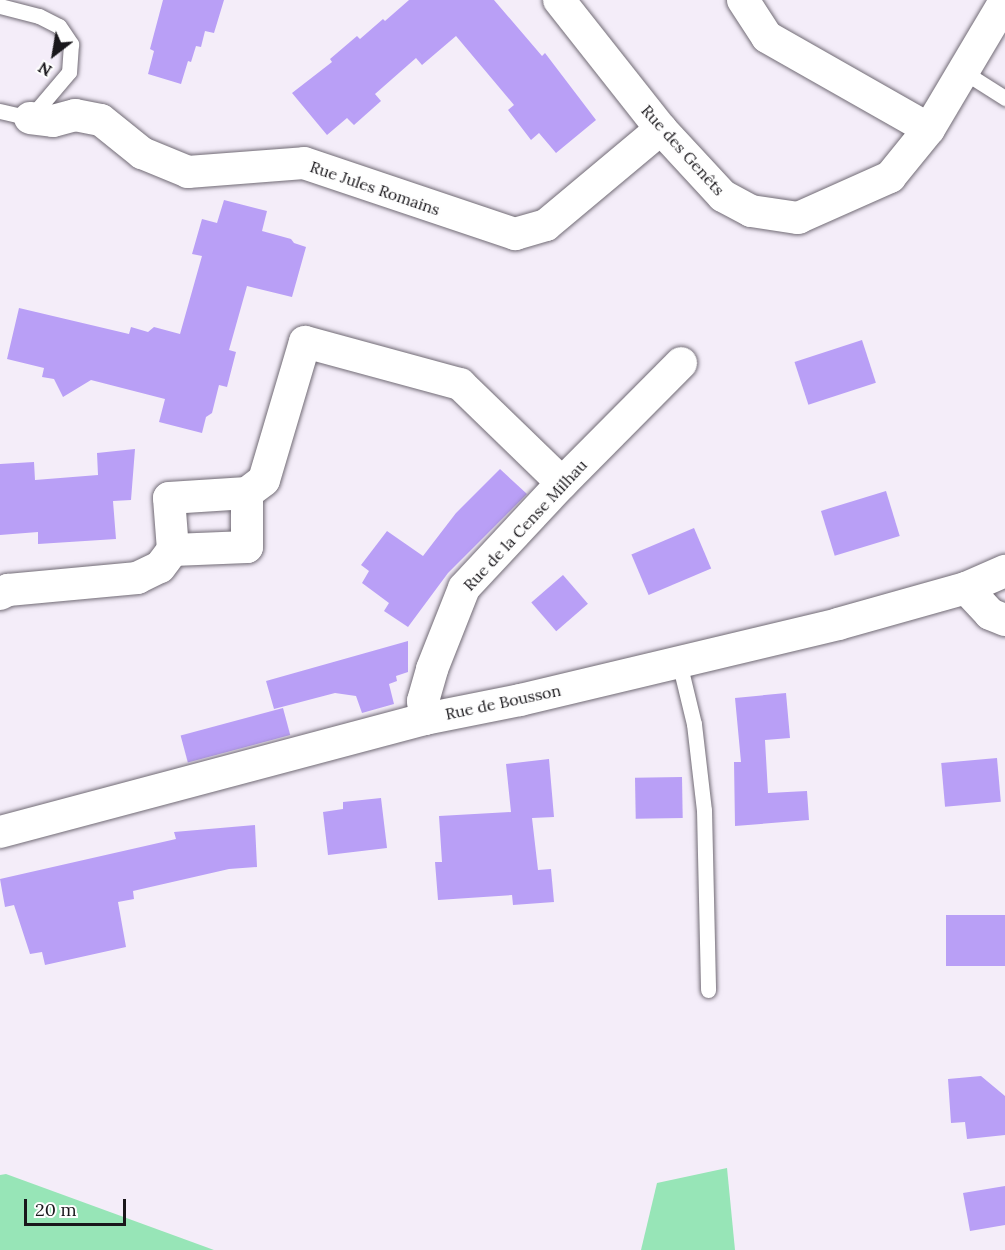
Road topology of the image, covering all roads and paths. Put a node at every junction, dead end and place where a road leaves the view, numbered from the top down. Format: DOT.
graph roads {
  1 [pos="559,0"];
  2 [pos="742,0"];
  3 [pos="1005,1"];
  4 [pos="0,6"];
  5 [pos="964,72"];
  6 [pos="1005,98"];
  7 [pos="0,111"];
  8 [pos="30,118"];
  9 [pos="662,129"];
  10 [pos="929,129"];
  11 [pos="681,363"];
  12 [pos="562,483"];
  13 [pos="247,493"];
  14 [pos="173,550"];
  15 [pos="1005,571"];
  16 [pos="966,588"];
  17 [pos="0,594"];
  18 [pos="1005,620"];
  19 [pos="679,662"];
  20 [pos="425,719"];
  21 [pos="0,832"];
  22 [pos="708,990"];
  1 -- 9 [label="street, Rue des Genêts"];
  2 -- 10 [label="street"];
  3 -- 5 [label="street, Rue des Genêts"];
  4 -- 8 [label="lane"];
  5 -- 6 [label="lane"];
  5 -- 10 [label="street, Rue des Genêts"];
  7 -- 8 [label="lane"];
  8 -- 9 [label="street, Rue Jules Romains"];
  9 -- 10 [label="street, Rue des Genêts"];
  11 -- 12 [label="street, Rue de la Cense Milhau"];
  12 -- 13 [label="street"];
  12 -- 20 [label="street, Rue de la Cense Milhau"];
  13 -- 14 [label="street"];
  13 -- 14 [label="street"];
  14 -- 17 [label="street"];
  15 -- 16 [label="street, Rue de Bousson"];
  16 -- 18 [label="street"];
  16 -- 19 [label="street, Rue de Bousson"];
  19 -- 20 [label="street, Rue de Bousson"];
  19 -- 22 [label="lane"];
  20 -- 21 [label="street, Rue de Bousson"];
}
